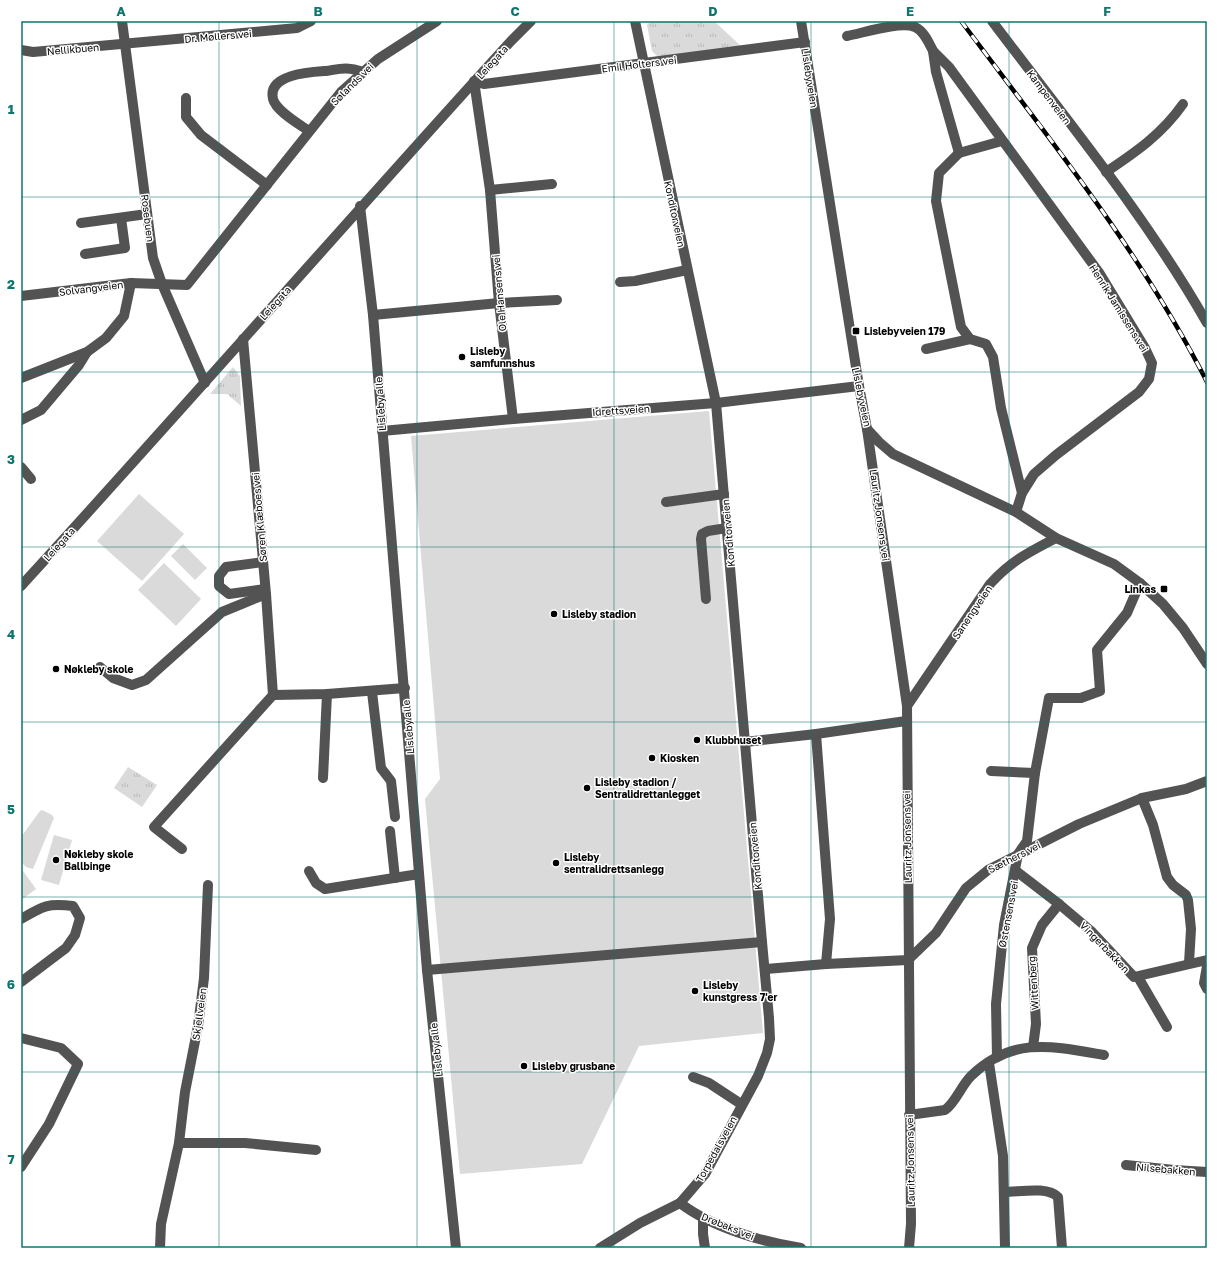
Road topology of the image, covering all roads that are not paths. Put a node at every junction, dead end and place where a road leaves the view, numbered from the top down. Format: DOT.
graph roads {
  1 [pos="122,21"];
  2 [pos="311,21"];
  3 [pos="438,21"];
  4 [pos="531,21"];
  5 [pos="635,21"];
  6 [pos="801,21"];
  7 [pos="992,21"];
  8 [pos="847,36"];
  9 [pos="805,42"];
  10 [pos="124,44"];
  11 [pos="21,50"];
  12 [pos="933,51"];
  13 [pos="643,64"];
  14 [pos="362,72"];
  15 [pos="474,81"];
  16 [pos="186,98"];
  17 [pos="1183,104"];
  18 [pos="309,132"];
  19 [pos="1002,140"];
  20 [pos="959,153"];
  21 [pos="1106,172"];
  22 [pos="552,184"];
  23 [pos="267,185"];
  24 [pos="490,190"];
  25 [pos="360,206"];
  26 [pos="147,214"];
  27 [pos="121,218"];
  28 [pos="81,223"];
  29 [pos="85,254"];
  30 [pos="687,270"];
  31 [pos="620,282"];
  32 [pos="131,283"];
  33 [pos="162,284"];
  34 [pos="21,296"];
  35 [pos="557,300"];
  36 [pos="499,303"];
  37 [pos="374,315"];
  38 [pos="1207,323"];
  39 [pos="242,339"];
  40 [pos="970,339"];
  41 [pos="926,349"];
  42 [pos="87,352"];
  43 [pos="21,378"];
  44 [pos="205,383"];
  45 [pos="859,386"];
  46 [pos="716,403"];
  47 [pos="513,419"];
  48 [pos="21,420"];
  49 [pos="868,429"];
  50 [pos="382,431"];
  51 [pos="21,467"];
  52 [pos="32,479"];
  53 [pos="1022,493"];
  54 [pos="724,494"];
  55 [pos="666,502"];
  56 [pos="1016,512"];
  57 [pos="727,528"];
  58 [pos="1056,538"];
  59 [pos="263,562"];
  60 [pos="1140,583"];
  61 [pos="21,586"];
  62 [pos="265,591"];
  63 [pos="706,599"];
  64 [pos="1207,664"];
  65 [pos="100,667"];
  66 [pos="405,688"];
  67 [pos="372,692"];
  68 [pos="327,694"];
  69 [pos="273,695"];
  70 [pos="907,706"];
  71 [pos="906,721"];
  72 [pos="816,734"];
  73 [pos="745,742"];
  74 [pos="991,771"];
  75 [pos="1035,773"];
  76 [pos="323,778"];
  77 [pos="1207,781"];
  78 [pos="1142,798"];
  79 [pos="395,817"];
  80 [pos="390,831"];
  81 [pos="182,849"];
  82 [pos="1018,854"];
  83 [pos="309,871"];
  84 [pos="1016,871"];
  85 [pos="419,874"];
  86 [pos="395,878"];
  87 [pos="208,885"];
  88 [pos="1059,904"];
  89 [pos="21,920"];
  90 [pos="762,942"];
  91 [pos="908,960"];
  92 [pos="1207,960"];
  93 [pos="1189,963"];
  94 [pos="826,964"];
  95 [pos="1207,966"];
  96 [pos="766,969"];
  97 [pos="427,970"];
  98 [pos="1138,977"];
  99 [pos="21,982"];
  100 [pos="1207,989"];
  101 [pos="1167,1027"];
  102 [pos="21,1038"];
  103 [pos="1033,1047"];
  104 [pos="767,1053"];
  105 [pos="1104,1055"];
  106 [pos="993,1060"];
  107 [pos="693,1077"];
  108 [pos="741,1104"];
  109 [pos="909,1115"];
  110 [pos="179,1142"];
  111 [pos="316,1150"];
  112 [pos="1126,1165"];
  113 [pos="21,1167"];
  114 [pos="1207,1172"];
  115 [pos="1004,1192"];
  116 [pos="680,1203"];
  117 [pos="703,1217"];
  118 [pos="160,1248"];
  119 [pos="456,1248"];
  120 [pos="600,1248"];
  121 [pos="705,1248"];
  122 [pos="801,1248"];
  123 [pos="909,1248"];
  124 [pos="1005,1248"];
  125 [pos="1062,1248"];
  1 -- 10 [label="street, Rosebuen"];
  2 -- 10 [label="street, Dr. Møllers vei"];
  3 -- 14 [label="street, Sølands vei"];
  4 -- 15 [label="street, Leiegata"];
  5 -- 13 [label="street, Konditorveien"];
  6 -- 9 [label="street, Lislebyveien"];
  7 -- 21 [label="street, Kampenveien"];
  8 -- 12 [label="street, Henrik Jamissens vei"];
  9 -- 13 [label="street, Emil Holters vei"];
  9 -- 45 [label="street, Lislebyveien"];
  10 -- 11 [label="street, Nellikbuen"];
  10 -- 26 [label="street, Rosebuen"];
  12 -- 19 [label="street, Henrik Jamissens vei"];
  12 -- 20 [label="street, Henrik Jamissens vei"];
  13 -- 15 [label="street, Emil Holters vei"];
  13 -- 30 [label="street, Konditorveien"];
  14 -- 18 [label="street, Sølands vei"];
  14 -- 18 [label="street"];
  15 -- 24 [label="street, Ole Hansens vei"];
  15 -- 25 [label="street, Leiegata"];
  16 -- 23 [label="street"];
  17 -- 21 [label="street"];
  18 -- 23 [label="street, Sølands vei"];
  19 -- 20 [label="street"];
  19 -- 53 [label="street, Henrik Jamissens vei"];
  20 -- 40 [label="street"];
  21 -- 38 [label="street, Kampenveien"];
  22 -- 24 [label="street"];
  23 -- 33 [label="street, Sølands vei"];
  24 -- 36 [label="street, Ole Hansens vei"];
  25 -- 37 [label="street, Lisleby alle"];
  25 -- 39 [label="street, Leiegata"];
  26 -- 27 [label="street"];
  26 -- 33 [label="street, Rosebuen"];
  27 -- 28 [label="street"];
  27 -- 29 [label="street"];
  30 -- 31 [label="street"];
  30 -- 46 [label="street, Konditorveien"];
  32 -- 33 [label="street, Solvangveien"];
  32 -- 34 [label="street, Solvangveien"];
  32 -- 42 [label="street"];
  33 -- 44 [label="street, Rosebuen"];
  35 -- 36 [label="street"];
  36 -- 37 [label="street"];
  36 -- 47 [label="street, Ole Hansens vei"];
  37 -- 50 [label="street, Lisleby alle"];
  39 -- 44 [label="street, Leiegata"];
  39 -- 59 [label="street, Søren Klæboes vei"];
  40 -- 41 [label="street"];
  40 -- 53 [label="street"];
  42 -- 43 [label="street"];
  42 -- 48 [label="street"];
  44 -- 61 [label="street, Leiegata"];
  45 -- 46 [label="street, Idrettsveien"];
  45 -- 49 [label="street, Lislebyveien"];
  46 -- 47 [label="street, Idrettsveien"];
  46 -- 54 [label="street, Konditorveien"];
  47 -- 50 [label="street, Idrettsveien"];
  49 -- 56 [label="street, Lislebyveien"];
  49 -- 70 [label="street, Lauritz Jonsens vei"];
  50 -- 66 [label="street, Lisleby alle"];
  51 -- 52 [label="street"];
  53 -- 56 [label="street, Henrik Jamissens vei"];
  54 -- 55 [label="street"];
  54 -- 57 [label="street, Konditorveien"];
  56 -- 58 [label="street, Lislebyveien"];
  57 -- 63 [label="street"];
  57 -- 73 [label="street, Konditorveien"];
  58 -- 60 [label="street, Lislebyveien"];
  58 -- 70 [label="street, Sanengveien"];
  59 -- 62 [label="street, Søren Klæboes vei"];
  59 -- 62 [label="street"];
  60 -- 64 [label="street, Lislebyveien"];
  60 -- 75 [label="street, Østensens vei"];
  62 -- 65 [label="street"];
  62 -- 69 [label="street, Søren Klæboes vei"];
  66 -- 67 [label="street"];
  66 -- 85 [label="street, Lisleby alle"];
  67 -- 68 [label="street"];
  67 -- 79 [label="street"];
  68 -- 69 [label="street"];
  68 -- 76 [label="street"];
  69 -- 81 [label="street"];
  70 -- 71 [label="street, Lauritz Jonsens vei"];
  71 -- 72 [label="street"];
  71 -- 91 [label="street, Lauritz Jonsens vei"];
  72 -- 73 [label="street"];
  72 -- 94 [label="street"];
  73 -- 90 [label="street, Konditorveien"];
  74 -- 75 [label="street"];
  75 -- 82 [label="street, Østensens vei"];
  77 -- 78 [label="street, Sæthers vei"];
  78 -- 82 [label="street, Sæthers vei"];
  78 -- 93 [label="street"];
  80 -- 86 [label="street"];
  82 -- 84 [label="street, Østensens vei"];
  82 -- 91 [label="street, Sæthers vei"];
  83 -- 86 [label="street"];
  84 -- 88 [label="street, Vingerbakken"];
  84 -- 106 [label="street, Østensens vei"];
  85 -- 86 [label="street"];
  85 -- 97 [label="street, Lisleby alle"];
  87 -- 110 [label="street, Skjellveien"];
  88 -- 98 [label="street, Vingerbakken"];
  88 -- 103 [label="street, Wittenberg"];
  89 -- 99 [label="street"];
  90 -- 96 [label="street, Konditorveien"];
  90 -- 97 [label="street"];
  91 -- 94 [label="street"];
  91 -- 109 [label="street, Lauritz Jonsens vei"];
  92 -- 93 [label="street, Vingerbakken"];
  93 -- 98 [label="street, Vingerbakken"];
  94 -- 96 [label="street"];
  95 -- 100 [label="street"];
  96 -- 104 [label="street, Konditorveien"];
  97 -- 119 [label="street, Lisleby alle"];
  98 -- 101 [label="street"];
  102 -- 113 [label="street"];
  103 -- 105 [label="street"];
  103 -- 106 [label="street"];
  104 -- 108 [label="street, Torpedalsveien"];
  106 -- 109 [label="street"];
  106 -- 115 [label="street, Østensens vei"];
  107 -- 108 [label="street"];
  108 -- 116 [label="street, Torpedalsveien"];
  109 -- 123 [label="street, Lauritz Jonsens vei"];
  110 -- 111 [label="street"];
  110 -- 118 [label="street, Skjellveien"];
  112 -- 114 [label="street, Nilsebakken"];
  115 -- 124 [label="street, Østensens vei"];
  115 -- 125 [label="street"];
  116 -- 117 [label="street, Drøbaks vei"];
  116 -- 120 [label="street, Torpedalsveien"];
  117 -- 121 [label="street"];
  117 -- 122 [label="street, Drøbaks vei"];
}
